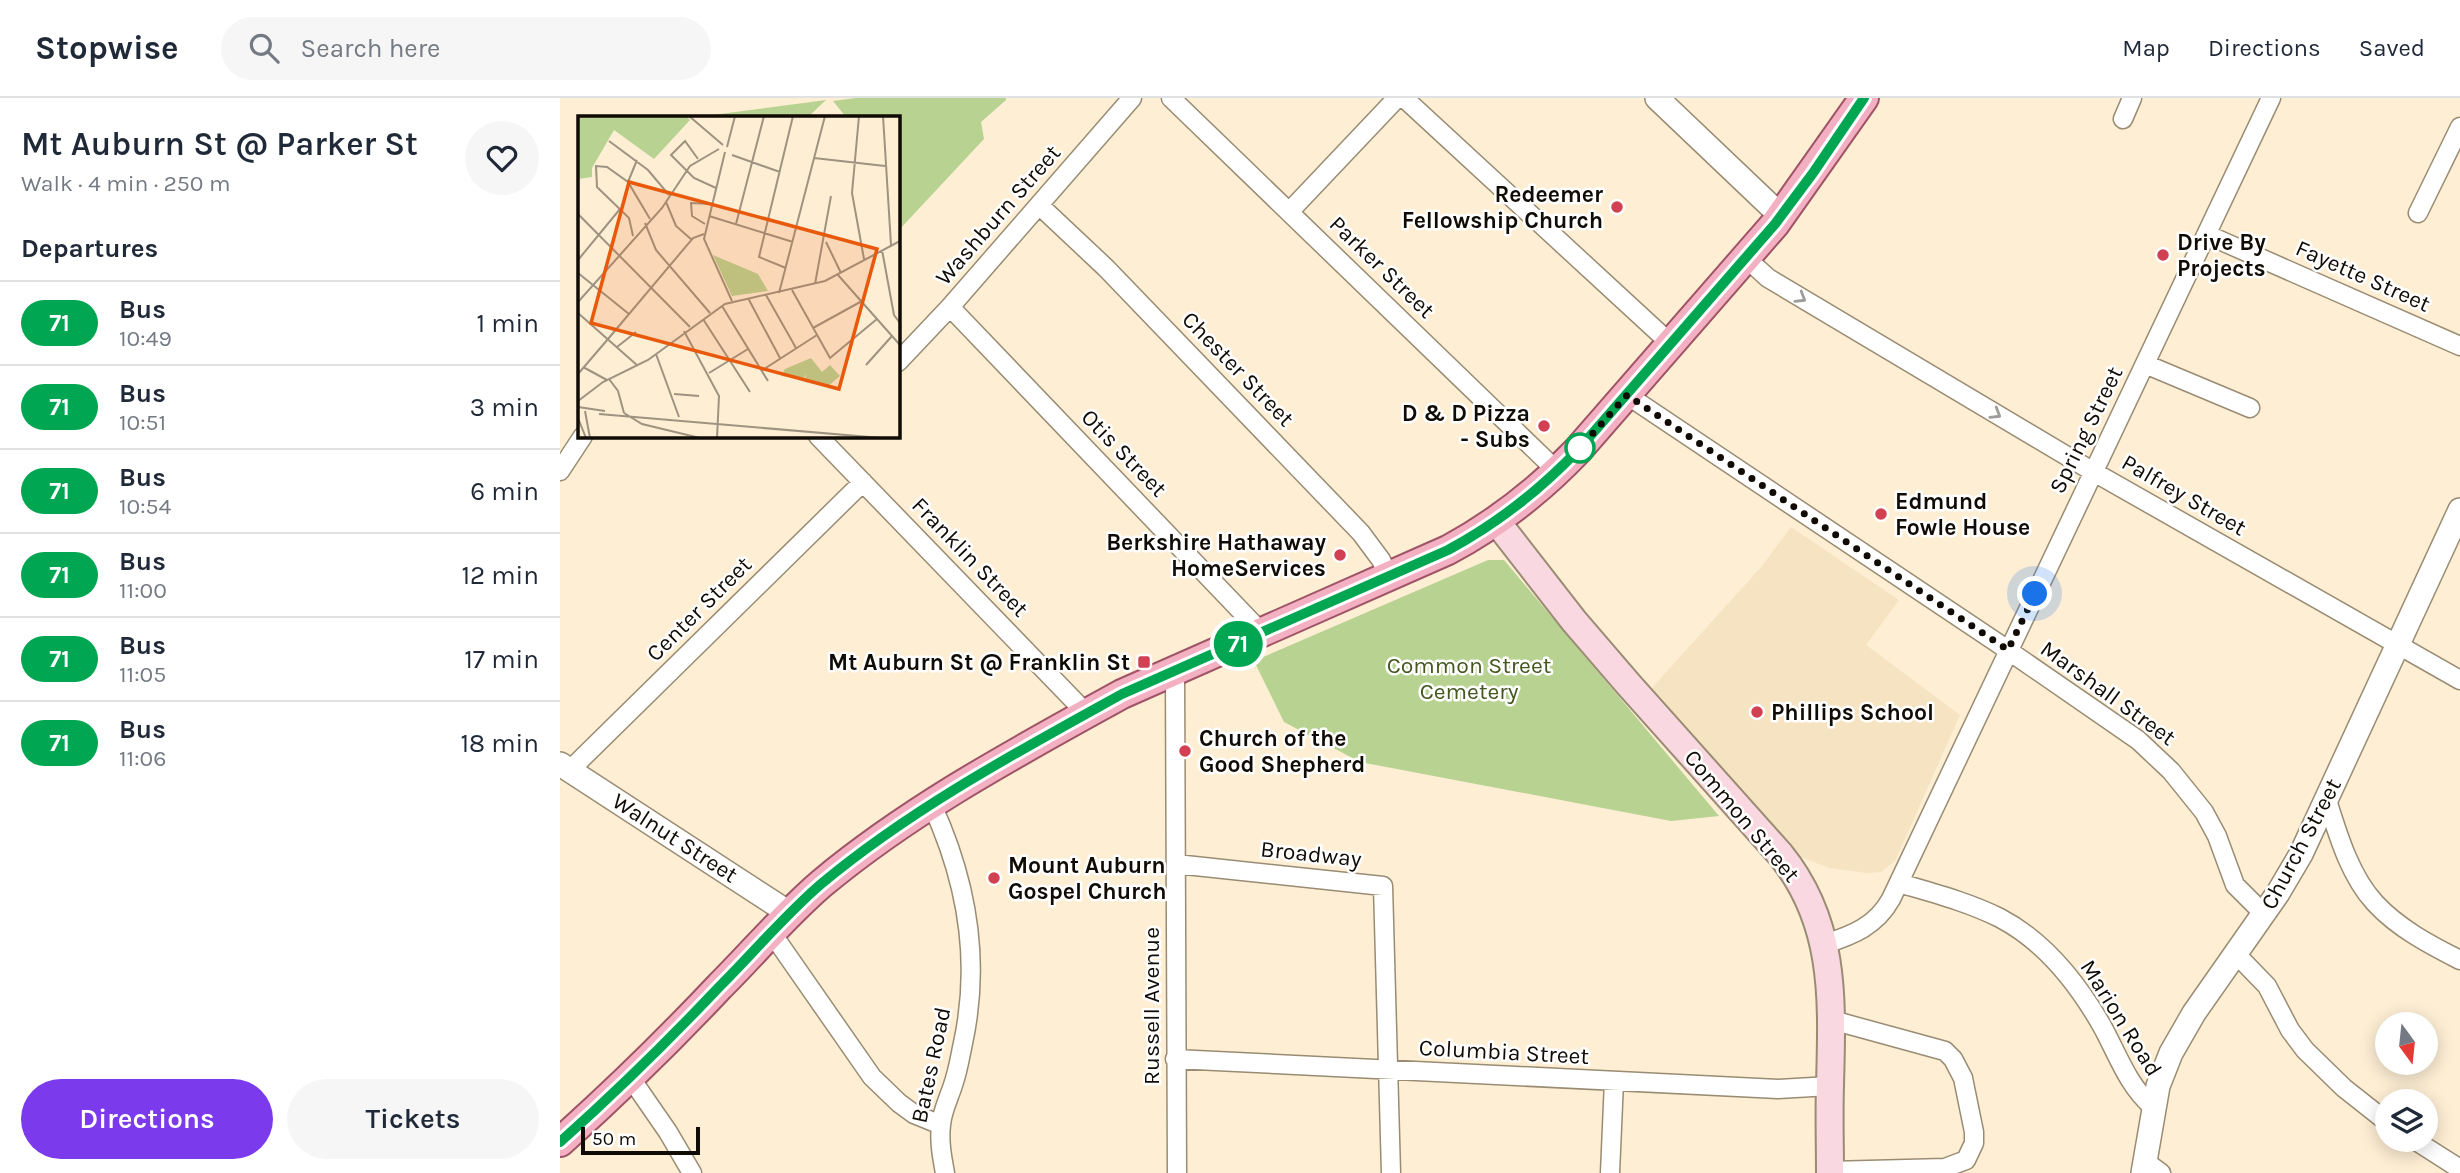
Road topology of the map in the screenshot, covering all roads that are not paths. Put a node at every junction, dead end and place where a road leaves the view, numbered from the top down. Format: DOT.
graph roads {
  1 [pos="1132,98"];
  2 [pos="1171,98"];
  3 [pos="1397,98"];
  4 [pos="1404,98"];
  5 [pos="1657,98"];
  6 [pos="2132,98"];
  7 [pos="2271,98"];
  8 [pos="1859,100"];
  9 [pos="2123,119"];
  10 [pos="2460,127"];
  11 [pos="1039,205"];
  12 [pos="1289,212"];
  13 [pos="2418,213"];
  14 [pos="1781,216"];
  15 [pos="2208,235"];
  16 [pos="1746,258"];
  17 [pos="950,307"];
  18 [pos="1671,344"];
  19 [pos="2460,346"];
  20 [pos="900,360"];
  21 [pos="2145,364"];
  22 [pos="1627,395"];
  23 [pos="2250,408"];
  24 [pos="582,438"];
  25 [pos="823,438"];
  26 [pos="560,471"];
  27 [pos="2092,471"];
  28 [pos="1558,472"];
  29 [pos="863,482"];
  30 [pos="2460,510"];
  31 [pos="1497,522"];
  32 [pos="1389,577"];
  33 [pos="1262,633"];
  34 [pos="2398,645"];
  35 [pos="2008,650"];
  36 [pos="1175,671"];
  37 [pos="2460,680"];
  38 [pos="1086,713"];
  39 [pos="565,767"];
  40 [pos="2327,800"];
  41 [pos="932,805"];
  42 [pos="1176,864"];
  43 [pos="1899,883"];
  44 [pos="2264,914"];
  45 [pos="780,922"];
  46 [pos="1825,944"];
  47 [pos="2236,954"];
  48 [pos="2460,960"];
  49 [pos="1832,1020"];
  50 [pos="1175,1059"];
  51 [pos="1389,1071"];
  52 [pos="631,1077"];
  53 [pos="1614,1081"];
  54 [pos="1830,1086"];
  55 [pos="2154,1107"];
  56 [pos="2375,1113"];
  57 [pos="941,1125"];
  58 [pos="560,1142"];
  59 [pos="2433,1152"];
  60 [pos="2150,1169"];
  61 [pos="2460,1169"];
  62 [pos="1830,1172"];
  63 [pos="692,1173"];
  64 [pos="945,1173"];
  65 [pos="1177,1173"];
  66 [pos="1391,1173"];
  67 [pos="1610,1173"];
  1 -- 11 [label="street, Washburn Street"];
  2 -- 12 [label="street, Parker Street"];
  3 -- 12 [label="street"];
  4 -- 18 [label="street"];
  5 -- 14 [label="street"];
  6 -- 9 [label="street"];
  7 -- 15 [label="street, Spring Street"];
  8 -- 14 [label="main road"];
  10 -- 13 [label="street"];
  11 -- 17 [label="street, Washburn Street"];
  11 -- 32 [label="street, Chester Street"];
  12 -- 28 [label="street, Parker Street"];
  14 -- 16 [label="main road"];
  15 -- 19 [label="street, Fayette Street"];
  15 -- 21 [label="street, Spring Street"];
  16 -- 18 [label="main road"];
  16 -- 27 [label="street, Palfrey Street, one-way"];
  17 -- 20 [label="street, Washburn Street"];
  17 -- 33 [label="street, Otis Street"];
  18 -- 22 [label="main road"];
  21 -- 23 [label="street"];
  21 -- 27 [label="street, Spring Street"];
  22 -- 28 [label="main road"];
  22 -- 35 [label="street, Marshall Street"];
  24 -- 26 [label="street"];
  25 -- 29 [label="street, Franklin Street"];
  27 -- 34 [label="street, Palfrey Street"];
  27 -- 35 [label="street, Spring Street"];
  28 -- 31 [label="main road"];
  29 -- 38 [label="street, Franklin Street"];
  29 -- 39 [label="street, Center Street"];
  30 -- 34 [label="street, Church Street"];
  31 -- 32 [label="main road"];
  31 -- 46 [label="main road, Common Street"];
  32 -- 33 [label="main road"];
  33 -- 36 [label="main road"];
  34 -- 37 [label="street, Palfrey Street"];
  34 -- 40 [label="street, Church Street"];
  35 -- 43 [label="street, Spring Street"];
  35 -- 44 [label="street, Marshall Street"];
  36 -- 38 [label="main road"];
  36 -- 42 [label="street, Russell Avenue"];
  38 -- 41 [label="main road"];
  39 -- 45 [label="street, Walnut Street"];
  40 -- 44 [label="street, Church Street"];
  40 -- 48 [label="street"];
  41 -- 45 [label="main road"];
  41 -- 57 [label="street, Bates Road"];
  42 -- 50 [label="street, Russell Avenue"];
  42 -- 51 [label="street, Broadway"];
  43 -- 46 [label="street, Spring Street"];
  43 -- 55 [label="street, Marion Road"];
  44 -- 47 [label="street, Church Street"];
  45 -- 52 [label="main road"];
  45 -- 57 [label="street"];
  46 -- 49 [label="main road, Common Street"];
  47 -- 55 [label="street, Church Street"];
  47 -- 56 [label="street"];
  49 -- 54 [label="main road, Common Street"];
  49 -- 62 [label="street"];
  50 -- 51 [label="street, Columbia Street"];
  50 -- 65 [label="street, Russell Avenue"];
  51 -- 53 [label="street, Columbia Street"];
  51 -- 66 [label="street"];
  52 -- 58 [label="main road"];
  52 -- 63 [label="street"];
  53 -- 54 [label="street, Columbia Street"];
  53 -- 67 [label="street"];
  54 -- 62 [label="main road, Common Street"];
  55 -- 60 [label="street, Church Street"];
  57 -- 64 [label="street, Bates Road"];
  59 -- 61 [label="street"];
}
